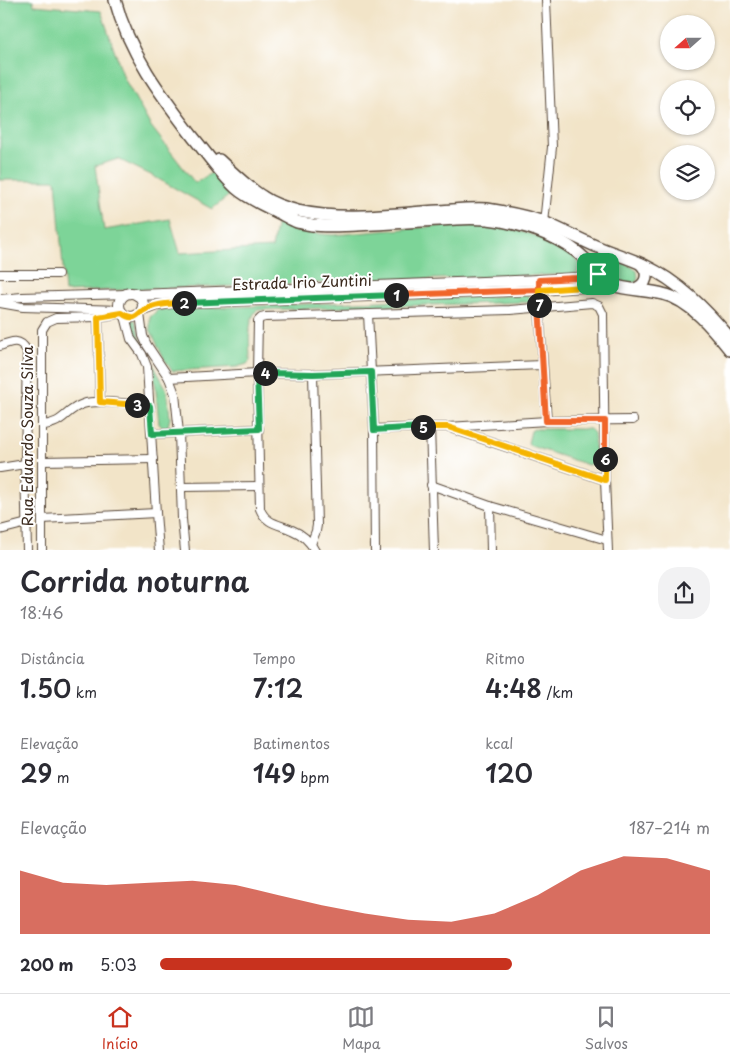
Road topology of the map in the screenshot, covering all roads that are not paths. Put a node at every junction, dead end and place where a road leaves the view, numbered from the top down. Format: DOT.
graph roads {
  1 [pos="115,0"];
  2 [pos="123,0"];
  3 [pos="546,0"];
  4 [pos="544,223"];
  5 [pos="606,251"];
  6 [pos="641,264"];
  7 [pos="596,272"];
  8 [pos="0,274"];
  9 [pos="58,274"];
  10 [pos="539,285"];
  11 [pos="614,285"];
  12 [pos="635,289"];
  13 [pos="132,294"];
  14 [pos="0,301"];
  15 [pos="539,308"];
  16 [pos="141,312"];
  17 [pos="123,313"];
  18 [pos="368,314"];
  19 [pos="98,317"];
  20 [pos="730,338"];
  21 [pos="0,346"];
  22 [pos="730,350"];
  23 [pos="543,365"];
  24 [pos="371,372"];
  25 [pos="257,373"];
  26 [pos="313,374"];
  27 [pos="169,378"];
  28 [pos="26,386"];
  29 [pos="41,388"];
  30 [pos="41,398"];
  31 [pos="26,399"];
  32 [pos="100,402"];
  33 [pos="150,406"];
  34 [pos="633,420"];
  35 [pos="546,421"];
  36 [pos="605,421"];
  37 [pos="42,425"];
  38 [pos="430,427"];
  39 [pos="448,427"];
  40 [pos="259,429"];
  41 [pos="374,430"];
  42 [pos="179,433"];
  43 [pos="152,434"];
  44 [pos="153,459"];
  45 [pos="42,461"];
  46 [pos="25,464"];
  47 [pos="0,468"];
  48 [pos="605,480"];
  49 [pos="432,485"];
  50 [pos="260,486"];
  51 [pos="181,487"];
  52 [pos="490,506"];
  53 [pos="156,513"];
  54 [pos="42,519"];
  55 [pos="27,523"];
  56 [pos="0,530"];
  57 [pos="608,540"];
  58 [pos="313,547"];
  59 [pos="27,550"];
  60 [pos="42,550"];
  61 [pos="159,550"];
  62 [pos="185,550"];
  63 [pos="375,550"];
  64 [pos="434,550"];
  65 [pos="491,550"];
  66 [pos="608,550"];
  1 -- 7 [label="main road"];
  2 -- 4 [label="main road"];
  3 -- 4 [label="street"];
  4 -- 5 [label="main road"];
  5 -- 6 [label="main road"];
  5 -- 7 [label="main road"];
  6 -- 12 [label="main road"];
  6 -- 20 [label="main road"];
  7 -- 10 [label="street, Estrada Irio Zuntini"];
  7 -- 11 [label="main road"];
  8 -- 9 [label="street"];
  10 -- 11 [label="street, Estrada Irio Zuntini"];
  10 -- 13 [label="street, Estrada Irio Zuntini"];
  10 -- 15 [label="street"];
  10 -- 16 [label="street, Estrada Irio Zuntini"];
  11 -- 12 [label="main road"];
  12 -- 22 [label="main road"];
  13 -- 14 [label="street, Estrada Irio Zuntini"];
  13 -- 16 [label="street"];
  13 -- 17 [label="street"];
  14 -- 17 [label="street, Estrada Irio Zuntini"];
  15 -- 18 [label="street"];
  15 -- 23 [label="street"];
  15 -- 36 [label="street"];
  16 -- 17 [label="street"];
  16 -- 27 [label="street"];
  17 -- 19 [label="street"];
  17 -- 33 [label="street"];
  18 -- 24 [label="street"];
  18 -- 25 [label="street"];
  19 -- 29 [label="street, Rua Eduardo Souza Silva"];
  19 -- 32 [label="street"];
  21 -- 28 [label="street"];
  23 -- 24 [label="street"];
  23 -- 35 [label="street"];
  24 -- 26 [label="street"];
  24 -- 41 [label="street"];
  25 -- 26 [label="street"];
  25 -- 27 [label="street"];
  25 -- 40 [label="street"];
  26 -- 58 [label="street"];
  27 -- 42 [label="street"];
  28 -- 29 [label="street"];
  28 -- 31 [label="street"];
  29 -- 30 [label="street, Rua Eduardo Souza Silva"];
  30 -- 31 [label="street"];
  30 -- 37 [label="street, Rua Eduardo Souza Silva"];
  31 -- 46 [label="street"];
  32 -- 33 [label="street"];
  32 -- 37 [label="street"];
  33 -- 43 [label="street"];
  34 -- 36 [label="street"];
  35 -- 36 [label="street"];
  35 -- 39 [label="street"];
  36 -- 48 [label="street"];
  37 -- 45 [label="street, Rua Eduardo Souza Silva"];
  38 -- 39 [label="street"];
  38 -- 41 [label="street"];
  38 -- 49 [label="street"];
  39 -- 48 [label="street"];
  40 -- 42 [label="street"];
  40 -- 50 [label="street"];
  41 -- 63 [label="street"];
  42 -- 43 [label="street"];
  42 -- 51 [label="street"];
  43 -- 44 [label="street"];
  44 -- 45 [label="street"];
  44 -- 53 [label="street"];
  45 -- 54 [label="street, Rua Eduardo Souza Silva"];
  46 -- 47 [label="street"];
  46 -- 55 [label="street"];
  48 -- 57 [label="street"];
  49 -- 52 [label="street"];
  49 -- 64 [label="street"];
  50 -- 51 [label="street"];
  50 -- 58 [label="street"];
  51 -- 62 [label="street"];
  52 -- 57 [label="street"];
  52 -- 65 [label="street"];
  53 -- 54 [label="street"];
  53 -- 61 [label="street"];
  54 -- 60 [label="street, Rua Eduardo Souza Silva"];
  55 -- 56 [label="street"];
  55 -- 59 [label="street"];
  57 -- 66 [label="street"];
}
